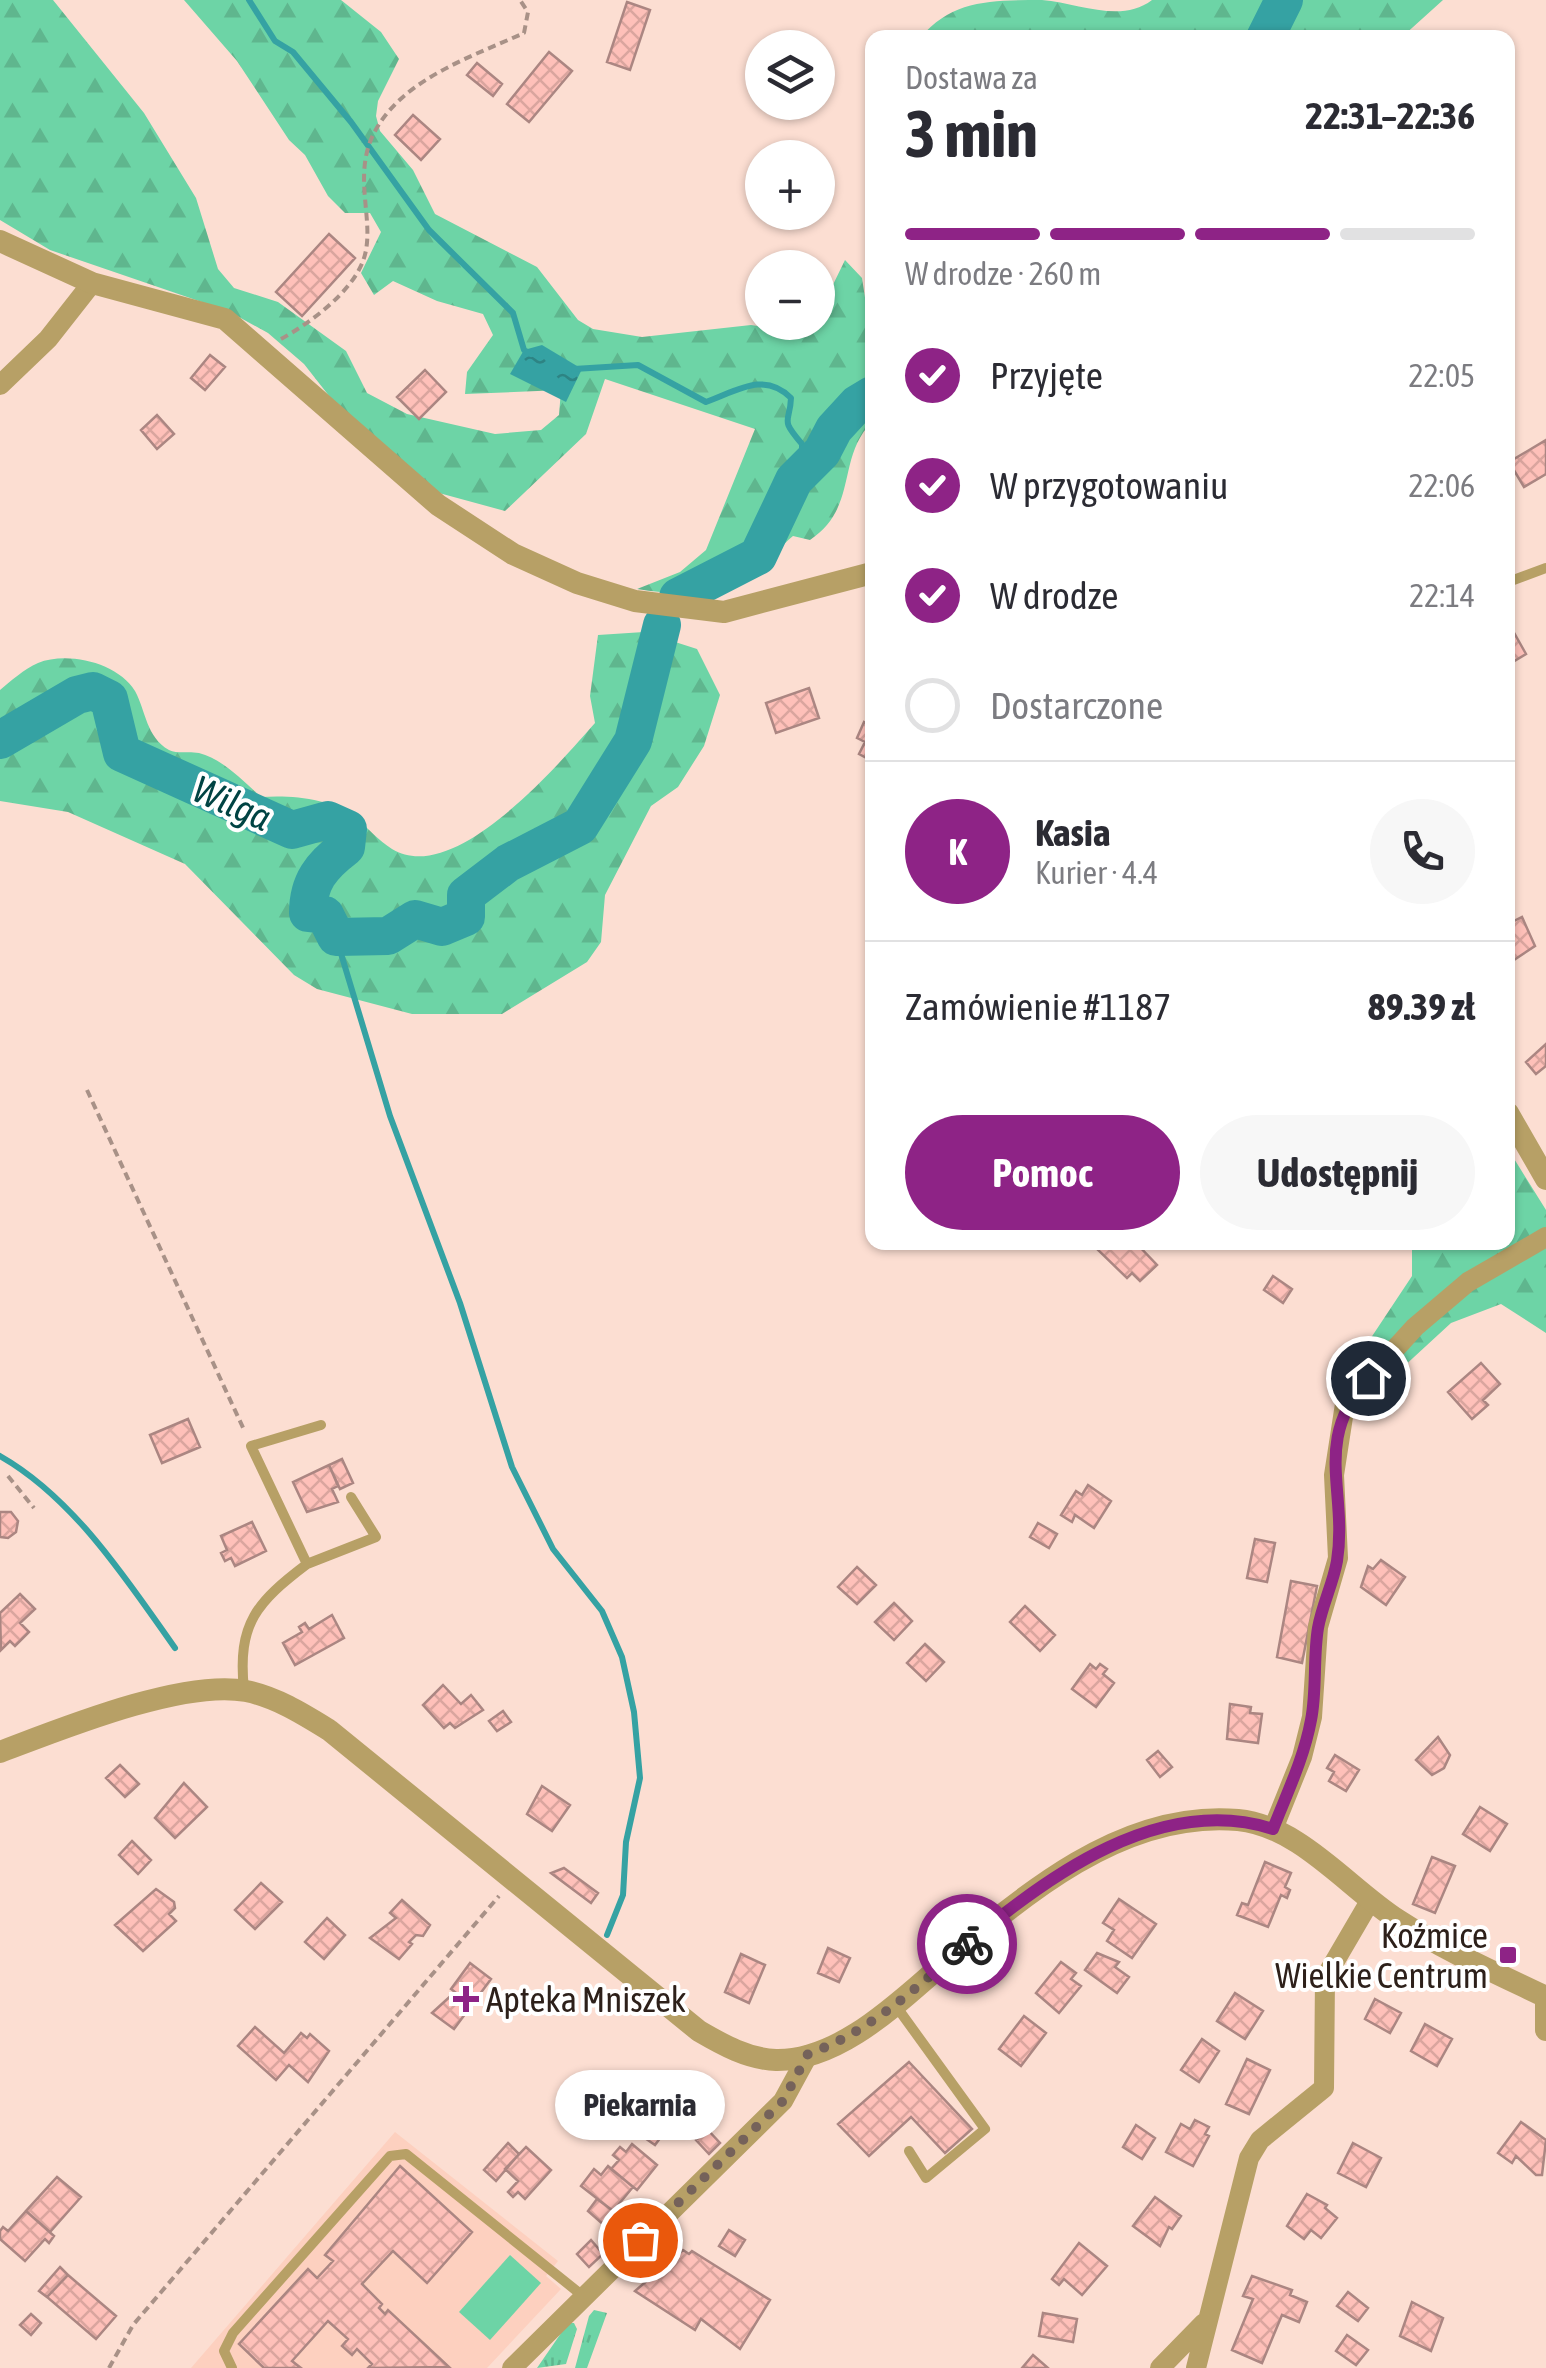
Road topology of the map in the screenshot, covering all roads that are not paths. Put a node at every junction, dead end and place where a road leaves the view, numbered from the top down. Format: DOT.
graph roads {
  1 [pos="0,241"];
  2 [pos="92,283"];
  3 [pos="0,384"];
  4 [pos="1546,568"];
  5 [pos="865,575"];
  6 [pos="1515,579"];
  7 [pos="1515,1125"];
  8 [pos="1546,1179"];
  9 [pos="1546,1237"];
  10 [pos="321,1425"];
  11 [pos="350,1497"];
  12 [pos="306,1564"];
  13 [pos="244,1690"];
  14 [pos="0,1752"];
  15 [pos="1273,1829"];
  16 [pos="1370,1901"];
  17 [pos="1546,2000"];
  18 [pos="896,2005"];
  19 [pos="1546,2030"];
  20 [pos="808,2054"];
  21 [pos="908,2150"];
  22 [pos="583,2296"];
  23 [pos="1211,2308"];
  24 [pos="1200,2362"];
  25 [pos="232,2368"];
  26 [pos="512,2368"];
  27 [pos="1160,2368"];
  1 -- 2 [label="street"];
  2 -- 3 [label="street"];
  2 -- 5 [label="street"];
  4 -- 6 [label="lane"];
  7 -- 8 [label="street"];
  9 -- 15 [label="street"];
  10 -- 12 [label="lane"];
  11 -- 12 [label="lane"];
  12 -- 13 [label="lane"];
  13 -- 14 [label="street"];
  13 -- 20 [label="street"];
  15 -- 16 [label="street"];
  15 -- 18 [label="street"];
  16 -- 17 [label="street"];
  16 -- 23 [label="street"];
  17 -- 19 [label="street"];
  18 -- 20 [label="street"];
  18 -- 21 [label="lane"];
  20 -- 22 [label="street"];
  22 -- 25 [label="lane"];
  22 -- 26 [label="street"];
  23 -- 24 [label="street"];
  23 -- 27 [label="street"];
}
